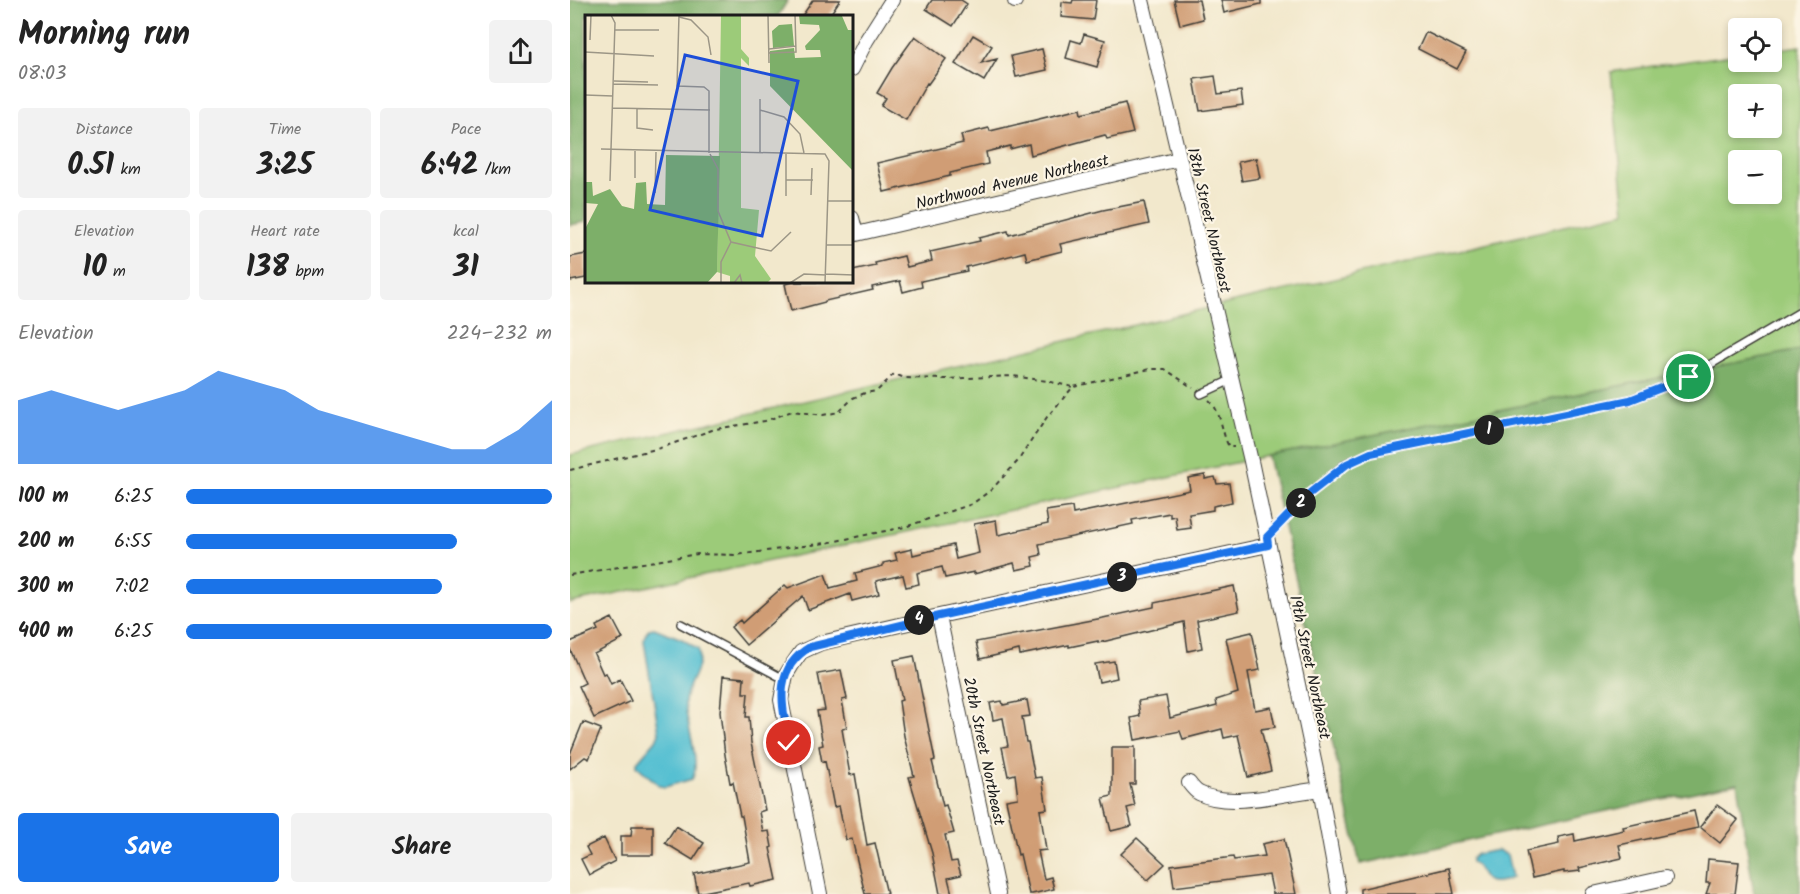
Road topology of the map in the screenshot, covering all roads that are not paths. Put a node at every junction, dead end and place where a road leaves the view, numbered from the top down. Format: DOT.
graph roads {
  1 [pos="892,0"];
  2 [pos="1142,0"];
  3 [pos="854,65"];
  4 [pos="1179,159"];
  5 [pos="854,235"];
  6 [pos="1800,312"];
  7 [pos="1232,380"];
  8 [pos="1202,394"];
  9 [pos="1247,447"];
  10 [pos="1268,541"];
  11 [pos="939,616"];
  12 [pos="681,624"];
  13 [pos="784,679"];
  14 [pos="1189,783"];
  15 [pos="1320,789"];
  16 [pos="1665,878"];
  17 [pos="819,894"];
  18 [pos="999,894"];
  19 [pos="1339,894"];
  20 [pos="1593,894"];
  1 -- 3 [label="street"];
  2 -- 4 [label="street, 18th Street Northeast"];
  4 -- 5 [label="street, Northwood Avenue Northeast"];
  4 -- 7 [label="street, 18th Street Northeast"];
  6 -- 10 [label="lane"];
  7 -- 8 [label="lane"];
  7 -- 9 [label="street, 18th Street Northeast"];
  9 -- 10 [label="street, 19th Street Northeast"];
  10 -- 11 [label="street"];
  10 -- 15 [label="street, 19th Street Northeast"];
  11 -- 13 [label="street"];
  11 -- 18 [label="street, 20th Street Northeast"];
  12 -- 13 [label="lane"];
  13 -- 17 [label="street"];
  14 -- 15 [label="street"];
  15 -- 19 [label="street, 19th Street Northeast"];
  16 -- 20 [label="street"];
}
